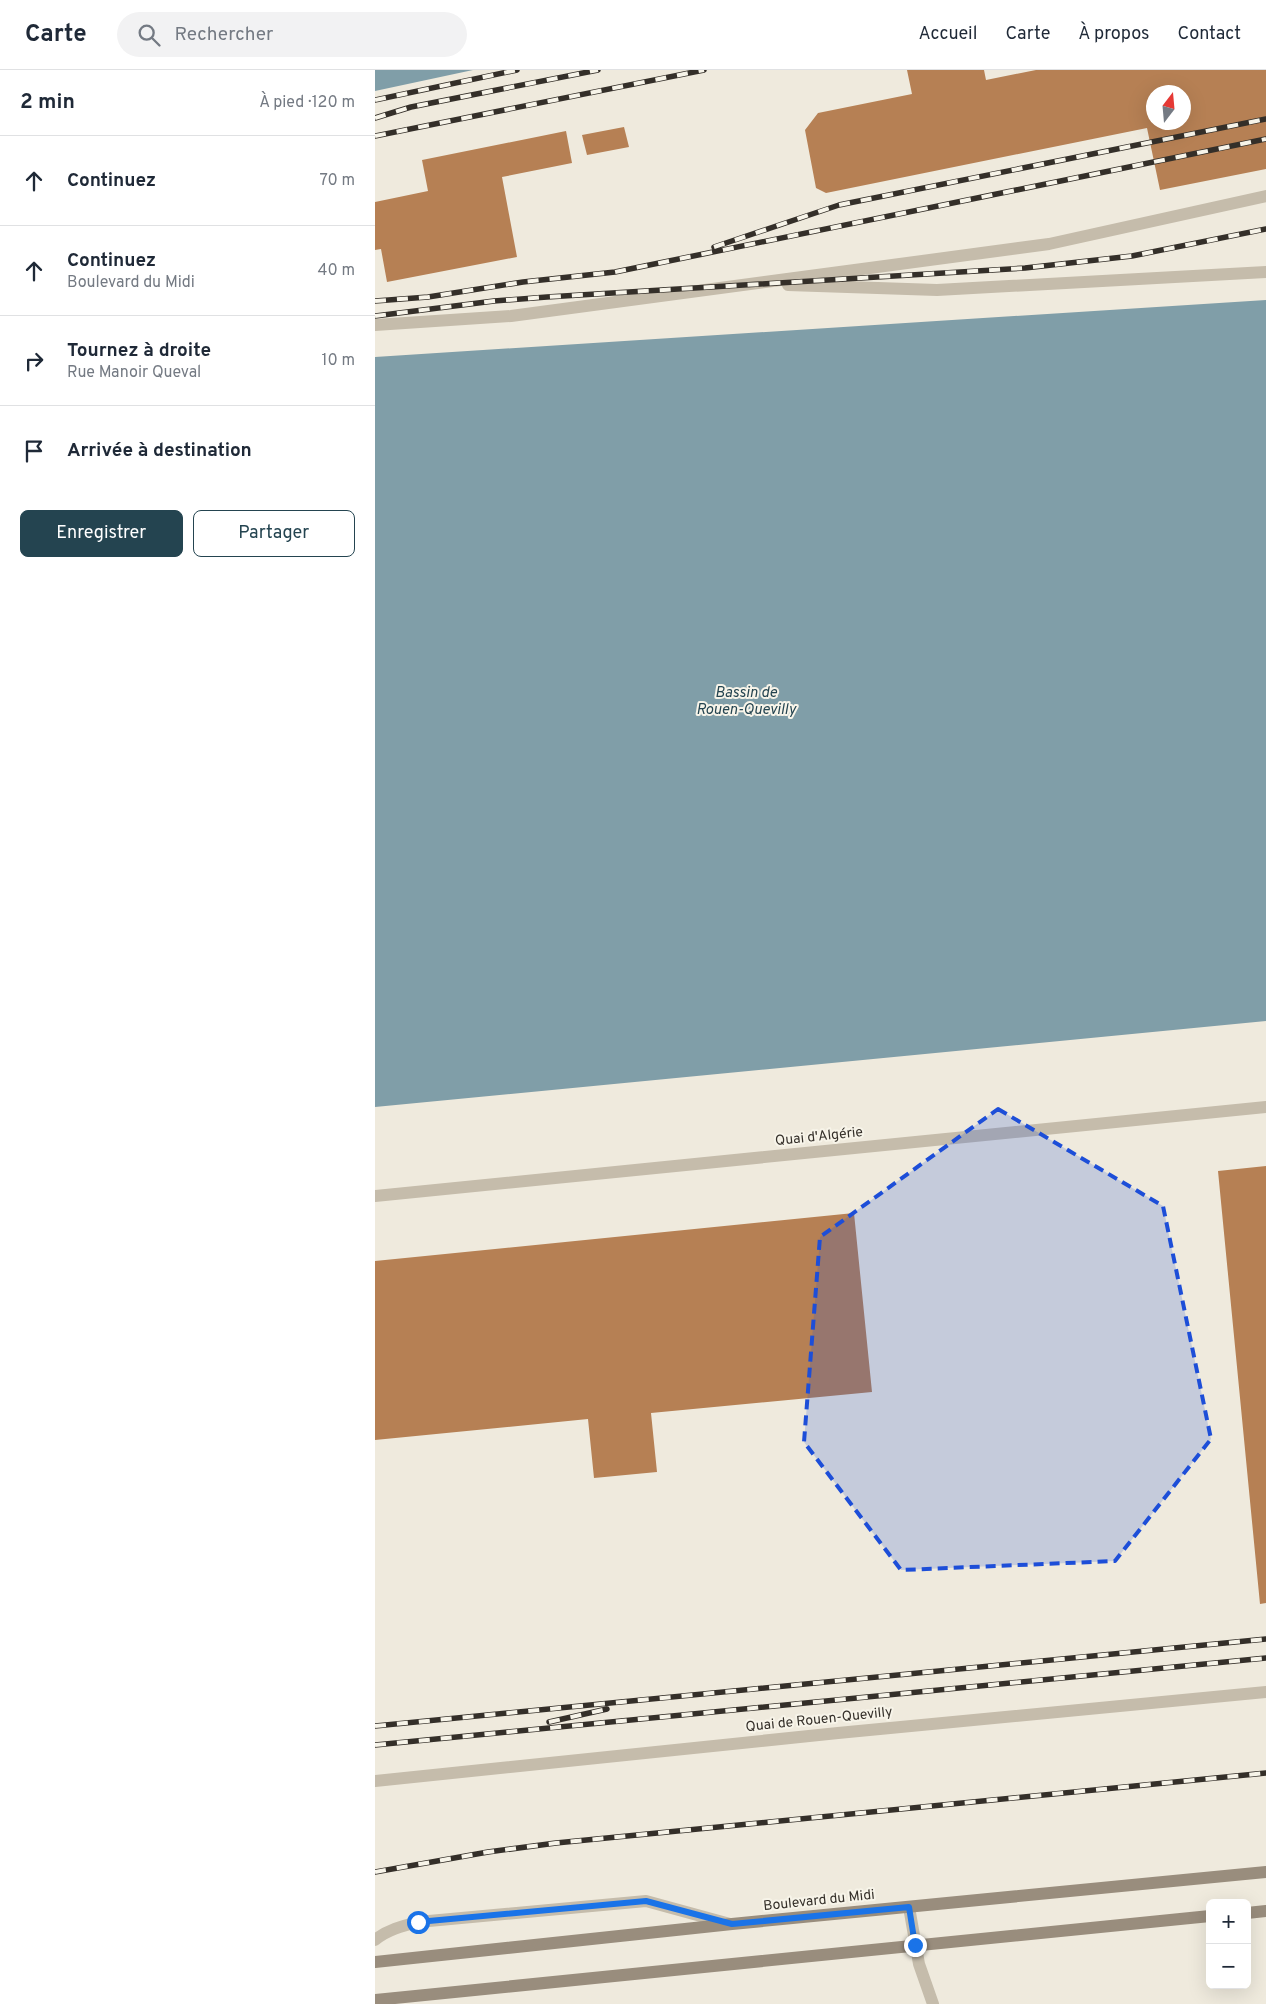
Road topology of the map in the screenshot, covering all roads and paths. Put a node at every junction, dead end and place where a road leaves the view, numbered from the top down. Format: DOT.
graph roads {
  1 [pos="1266,196"];
  2 [pos="1266,272"];
  3 [pos="753,284"];
  4 [pos="375,325"];
  5 [pos="1266,1107"];
  6 [pos="375,1196"];
  7 [pos="1266,1692"];
  8 [pos="375,1781"];
  9 [pos="1266,1872"];
  10 [pos="909,1907"];
  11 [pos="1266,1911"];
  12 [pos="1251,1913"];
  13 [pos="1206,1916"];
  14 [pos="732,1924"];
  15 [pos="375,1940"];
  16 [pos="915,1945"];
  17 [pos="375,1962"];
  18 [pos="375,2000"];
  19 [pos="933,2004"];
  1 -- 3 [label="street"];
  2 -- 3 [label="street"];
  3 -- 4 [label="street"];
  5 -- 6 [label="street, Quai d'Algérie"];
  7 -- 8 [label="street, Quai de Rouen-Quevilly"];
  9 -- 10 [label="main road, Boulevard du Midi"];
  10 -- 14 [label="main road, Boulevard du Midi"];
  10 -- 16 [label="street"];
  11 -- 12 [label="main road"];
  13 -- 16 [label="main road"];
  14 -- 15 [label="street"];
  14 -- 17 [label="main road, Boulevard du Midi"];
  16 -- 18 [label="main road"];
  16 -- 19 [label="street"];
}
